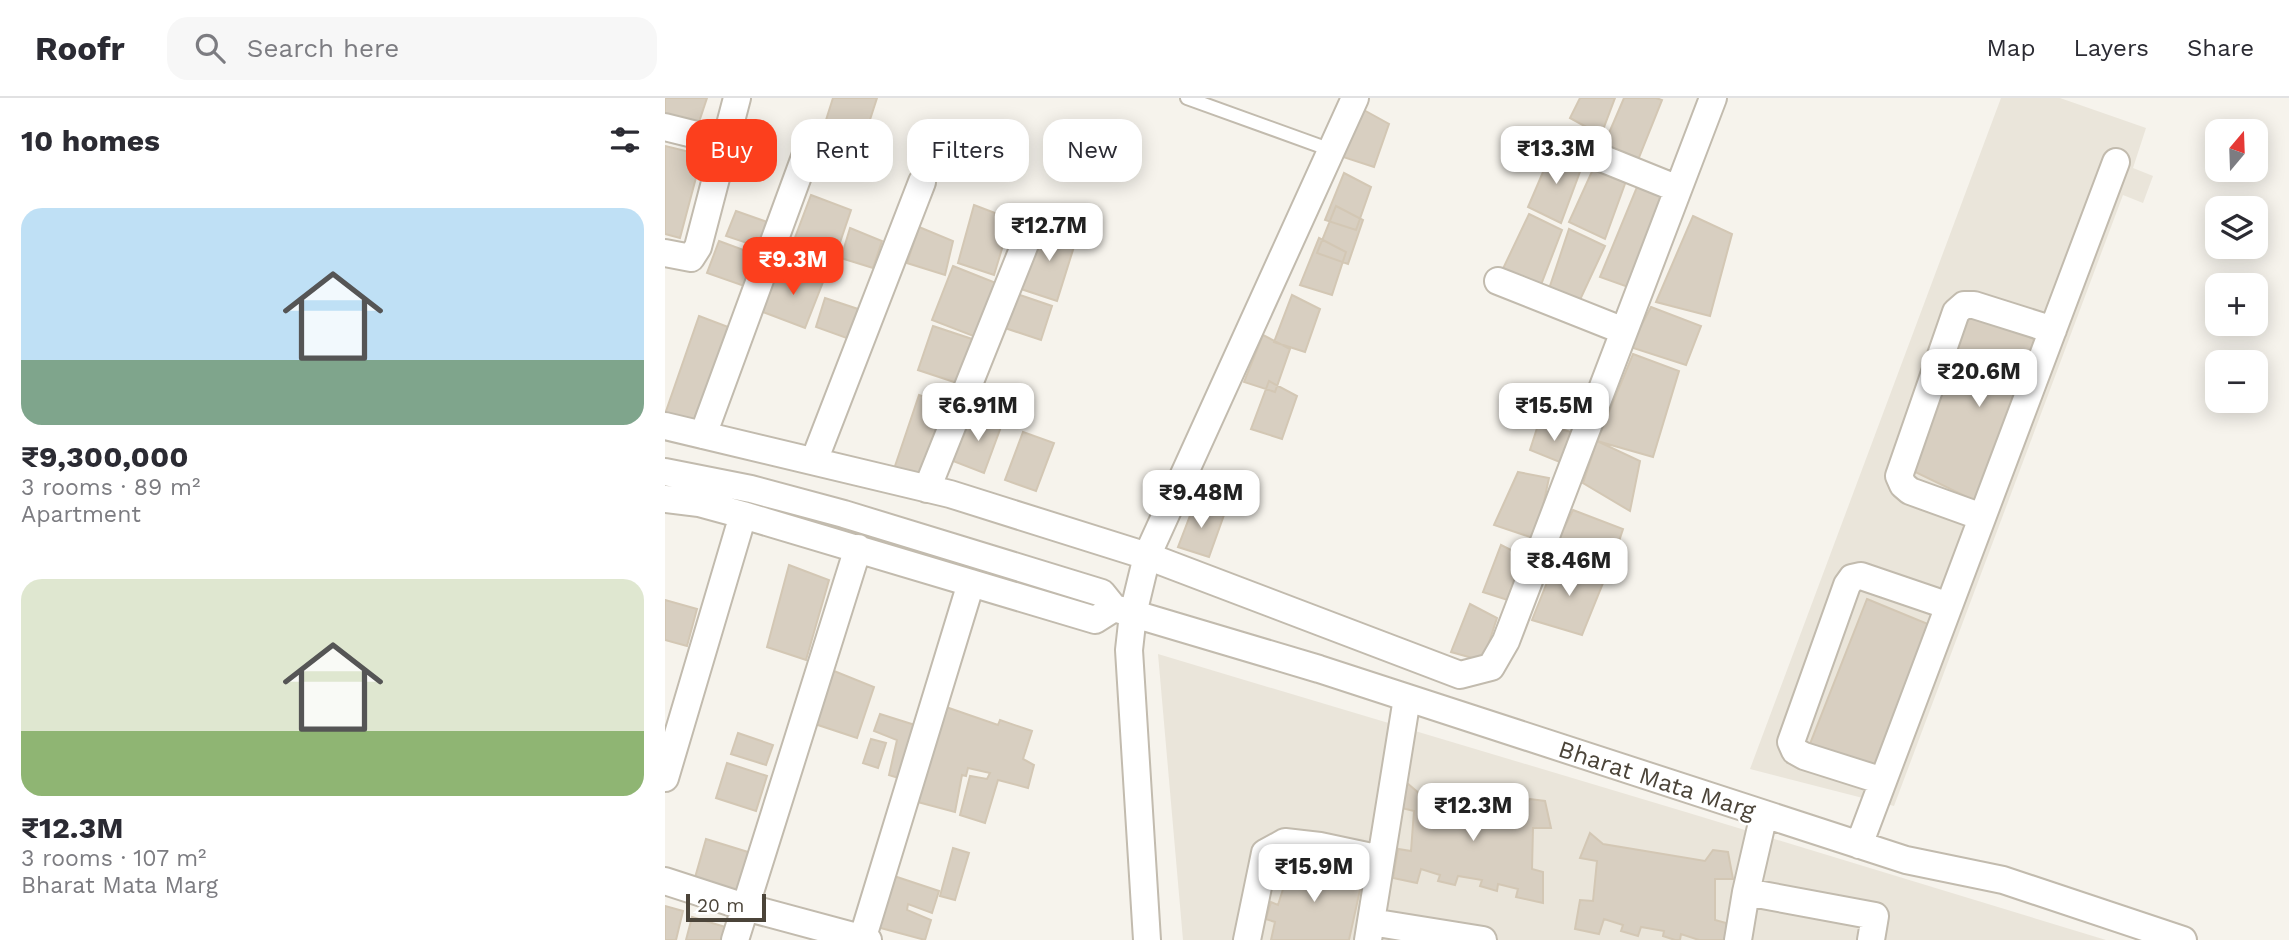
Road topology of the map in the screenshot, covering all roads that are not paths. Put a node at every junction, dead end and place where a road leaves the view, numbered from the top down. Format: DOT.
graph roads {
  1 [pos="737,98"];
  2 [pos="1187,98"];
  3 [pos="1355,98"];
  4 [pos="1713,98"];
  5 [pos="731,119"];
  6 [pos="665,127"];
  7 [pos="686,132"];
  8 [pos="1559,141"];
  9 [pos="1331,150"];
  10 [pos="2116,162"];
  11 [pos="715,182"];
  12 [pos="796,182"];
  13 [pos="922,182"];
  14 [pos="1678,190"];
  15 [pos="1031,229"];
  16 [pos="665,253"];
  17 [pos="1498,281"];
  18 [pos="2053,330"];
  19 [pos="1624,331"];
  20 [pos="665,426"];
  21 [pos="703,435"];
  22 [pos="814,461"];
  23 [pos="665,471"];
  24 [pos="927,489"];
  25 [pos="665,499"];
  26 [pos="743,515"];
  27 [pos="1982,517"];
  28 [pos="858,548"];
  29 [pos="1147,556"];
  30 [pos="971,583"];
  31 [pos="1949,606"];
  32 [pos="1123,611"];
  33 [pos="1407,698"];
  34 [pos="665,778"];
  35 [pos="1883,781"];
  36 [pos="1764,814"];
  37 [pos="1859,845"];
  38 [pos="1381,859"];
  39 [pos="665,881"];
  40 [pos="1746,891"];
  41 [pos="745,907"];
  42 [pos="1370,931"];
  43 [pos="864,939"];
  44 [pos="735,940"];
  45 [pos="1147,940"];
  46 [pos="1247,940"];
  47 [pos="1483,940"];
  48 [pos="1738,940"];
  49 [pos="1871,940"];
  50 [pos="2183,940"];
  1 -- 5 [label="street"];
  2 -- 9 [label="lane"];
  3 -- 9 [label="street"];
  4 -- 14 [label="street"];
  6 -- 7 [label="street"];
  8 -- 14 [label="street"];
  9 -- 29 [label="street"];
  10 -- 18 [label="street"];
  11 -- 16 [label="street"];
  12 -- 21 [label="street"];
  13 -- 22 [label="street"];
  14 -- 19 [label="street"];
  15 -- 24 [label="street"];
  17 -- 19 [label="street"];
  18 -- 27 [label="street"];
  18 -- 27 [label="street"];
  19 -- 29 [label="street"];
  20 -- 21 [label="street"];
  21 -- 22 [label="street"];
  22 -- 24 [label="street"];
  23 -- 32 [label="street"];
  24 -- 29 [label="street"];
  25 -- 26 [label="street"];
  26 -- 28 [label="street"];
  26 -- 34 [label="street"];
  27 -- 31 [label="street"];
  28 -- 30 [label="street"];
  28 -- 41 [label="street"];
  29 -- 32 [label="street"];
  30 -- 32 [label="street"];
  30 -- 43 [label="street"];
  31 -- 35 [label="street"];
  31 -- 35 [label="street"];
  32 -- 33 [label="street, Bharat Mata Marg"];
  32 -- 45 [label="street"];
  33 -- 36 [label="street, Bharat Mata Marg"];
  33 -- 38 [label="street"];
  35 -- 37 [label="street"];
  36 -- 37 [label="street, Bharat Mata Marg"];
  36 -- 40 [label="street"];
  37 -- 50 [label="street, Bharat Mata Marg"];
  38 -- 42 [label="street"];
  38 -- 46 [label="street"];
  39 -- 41 [label="street"];
  40 -- 48 [label="street"];
  40 -- 49 [label="street"];
  41 -- 43 [label="street"];
  41 -- 44 [label="street"];
  42 -- 47 [label="street"];
}
